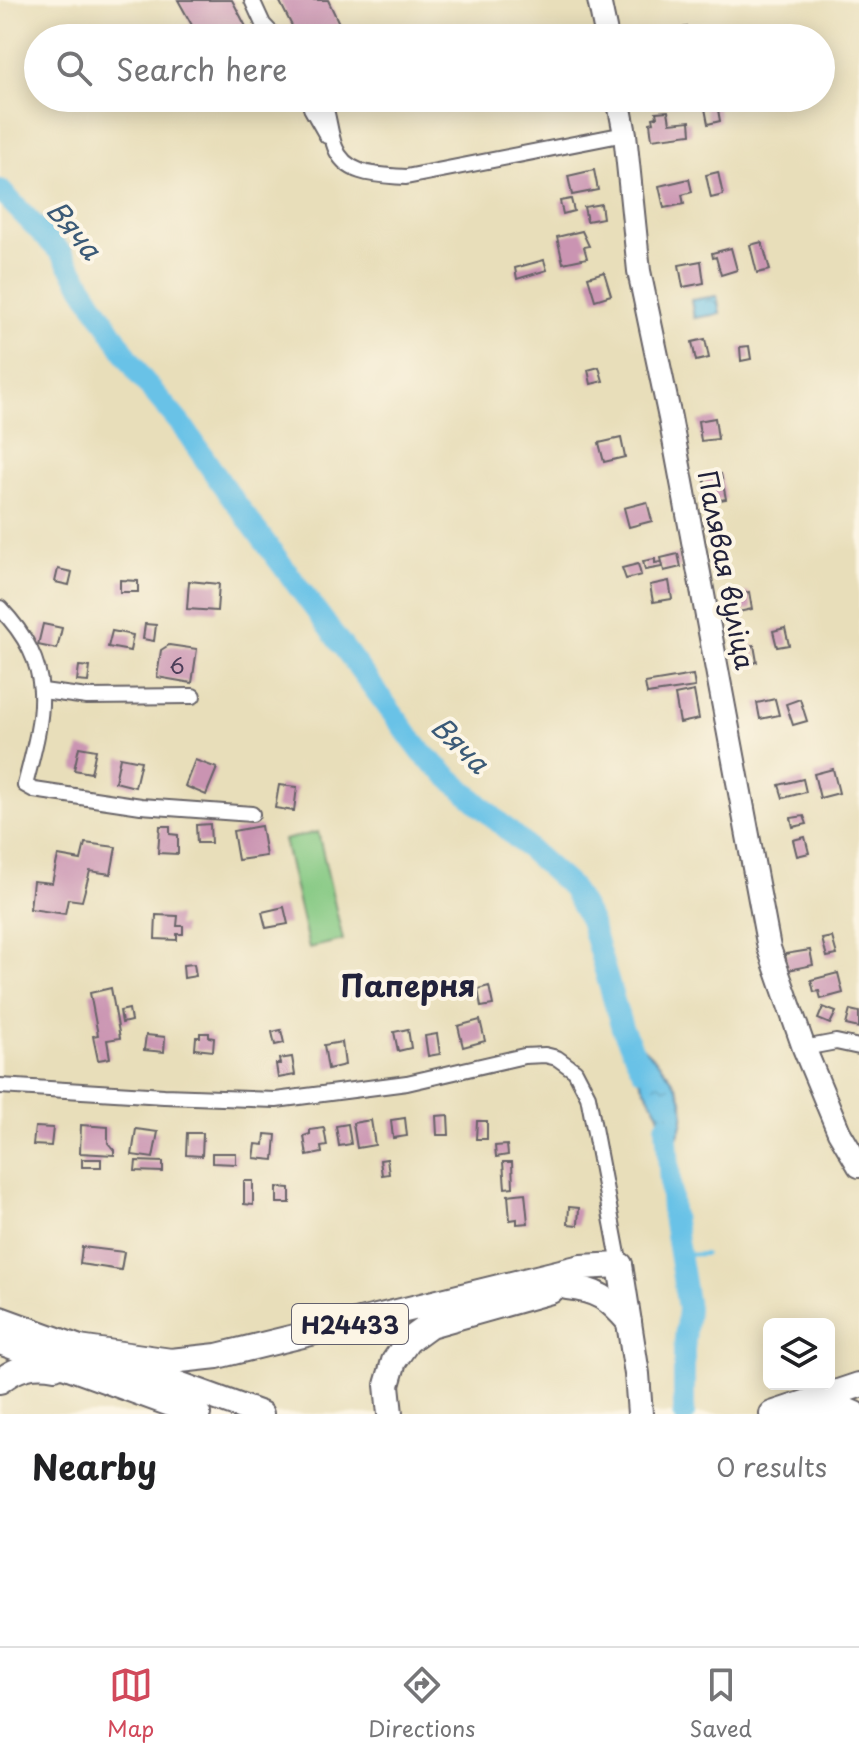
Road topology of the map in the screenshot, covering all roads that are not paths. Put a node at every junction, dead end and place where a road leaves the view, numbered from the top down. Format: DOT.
graph roads {
  1 [pos="252,0"];
  2 [pos="599,0"];
  3 [pos="263,24"];
  4 [pos="604,24"];
  5 [pos="321,112"];
  6 [pos="621,112"];
  7 [pos="625,134"];
  8 [pos="0,608"];
  9 [pos="43,691"];
  10 [pos="193,696"];
  11 [pos="252,814"];
  12 [pos="859,1047"];
  13 [pos="804,1048"];
  14 [pos="0,1086"];
  15 [pos="859,1166"];
  16 [pos="620,1265"];
  17 [pos="567,1287"];
  18 [pos="0,1319"];
  19 [pos="629,1322"];
  20 [pos="0,1342"];
  21 [pos="79,1348"];
  22 [pos="85,1373"];
  23 [pos="0,1381"];
  24 [pos="859,1385"];
  25 [pos="800,1403"];
  26 [pos="198,1414"];
  27 [pos="261,1414"];
  28 [pos="390,1414"];
  29 [pos="640,1414"];
  30 [pos="772,1414"];
  31 [pos="855,1414"];
  1 -- 3 [label="street"];
  2 -- 4 [label="main road"];
  5 -- 7 [label="street"];
  6 -- 7 [label="main road, Палявая вуліца"];
  7 -- 13 [label="main road, Палявая вуліца"];
  8 -- 9 [label="street"];
  9 -- 10 [label="street"];
  9 -- 11 [label="street"];
  12 -- 13 [label="street"];
  13 -- 15 [label="main road, Палявая вуліца"];
  14 -- 16 [label="street"];
  16 -- 17 [label="highway, Н24433"];
  16 -- 19 [label="highway"];
  16 -- 21 [label="highway, Н24433"];
  17 -- 19 [label="highway"];
  17 -- 28 [label="highway, Н24433"];
  18 -- 21 [label="highway"];
  19 -- 29 [label="highway"];
  20 -- 22 [label="highway"];
  21 -- 27 [label="highway"];
  22 -- 23 [label="highway"];
  22 -- 26 [label="highway"];
  24 -- 25 [label="highway"];
  25 -- 30 [label="highway"];
  25 -- 31 [label="highway"];
}
